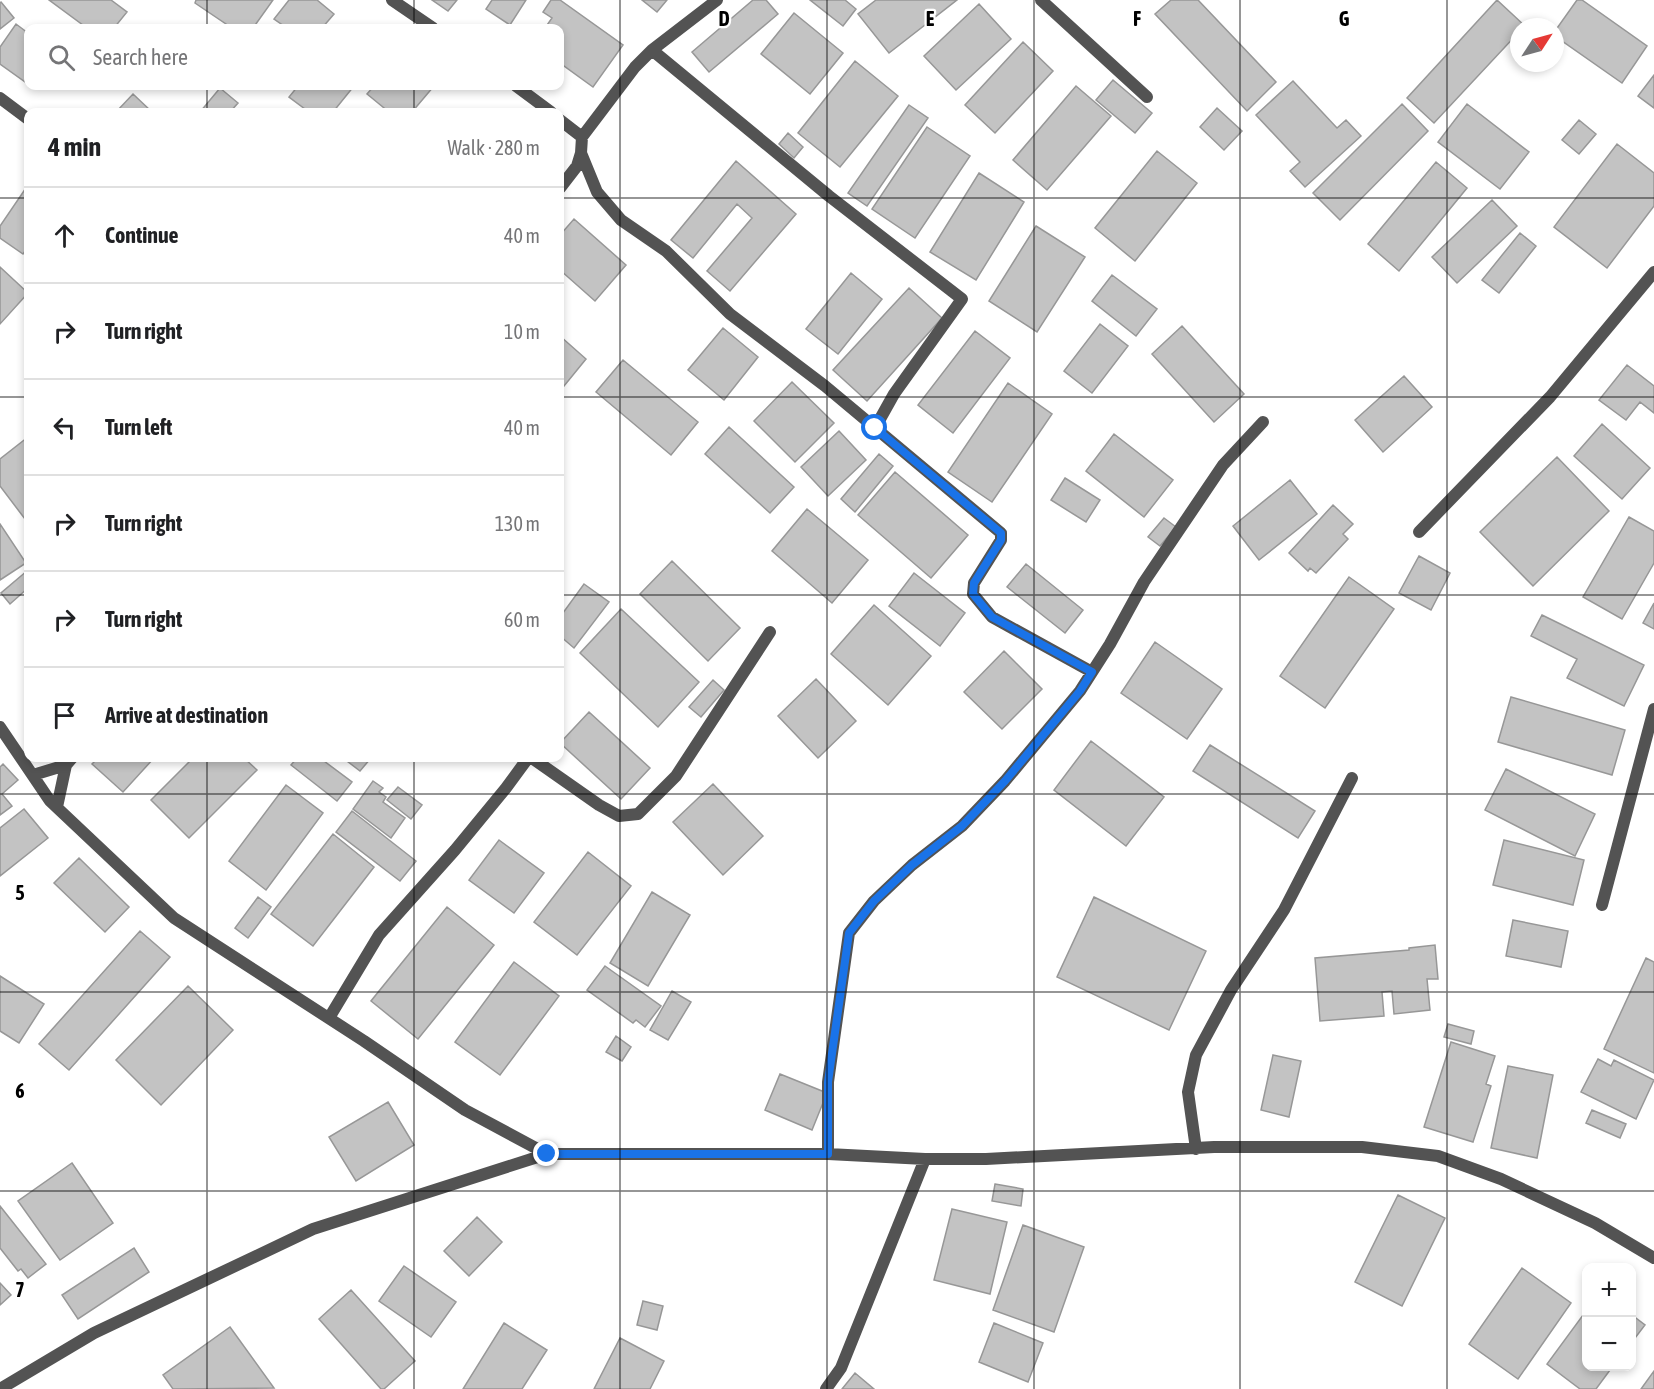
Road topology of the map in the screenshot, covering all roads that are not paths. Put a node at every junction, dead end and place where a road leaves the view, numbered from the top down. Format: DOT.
graph roads {
  1 [pos="392,0"];
  2 [pos="717,0"];
  3 [pos="1041,0"];
  4 [pos="427,24"];
  5 [pos="652,50"];
  6 [pos="521,90"];
  7 [pos="1147,97"];
  8 [pos="0,98"];
  9 [pos="545,108"];
  10 [pos="24,116"];
  11 [pos="564,123"];
  12 [pos="582,137"];
  13 [pos="581,153"];
  14 [pos="564,183"];
  15 [pos="1654,272"];
  16 [pos="1263,422"];
  17 [pos="875,428"];
  18 [pos="1419,532"];
  19 [pos="770,632"];
  20 [pos="1092,672"];
  21 [pos="1654,709"];
  22 [pos="0,727"];
  23 [pos="24,762"];
  24 [pos="24,762"];
  25 [pos="66,762"];
  26 [pos="69,762"];
  27 [pos="527,762"];
  28 [pos="536,762"];
  29 [pos="33,775"];
  30 [pos="1352,778"];
  31 [pos="57,807"];
  32 [pos="1602,905"];
  33 [pos="329,1018"];
  34 [pos="1196,1149"];
  35 [pos="547,1154"];
  36 [pos="828,1154"];
  37 [pos="925,1159"];
  38 [pos="1654,1258"];
  39 [pos="0,1389"];
  40 [pos="826,1389"];
  1 -- 4 [label="street"];
  2 -- 5 [label="street"];
  3 -- 7 [label="street"];
  5 -- 12 [label="street"];
  5 -- 17 [label="street"];
  6 -- 9 [label="street"];
  8 -- 10 [label="street"];
  11 -- 12 [label="street"];
  12 -- 13 [label="street"];
  13 -- 14 [label="street"];
  13 -- 17 [label="street"];
  15 -- 18 [label="street"];
  16 -- 20 [label="street"];
  17 -- 20 [label="street"];
  19 -- 28 [label="street"];
  20 -- 36 [label="street"];
  21 -- 32 [label="street"];
  22 -- 23 [label="street"];
  24 -- 29 [label="street"];
  25 -- 29 [label="street"];
  26 -- 31 [label="street"];
  27 -- 33 [label="street"];
  29 -- 31 [label="street"];
  30 -- 34 [label="street"];
  31 -- 33 [label="street"];
  33 -- 35 [label="street"];
  34 -- 37 [label="street"];
  34 -- 38 [label="street"];
  35 -- 36 [label="street"];
  35 -- 39 [label="street"];
  36 -- 37 [label="street"];
  37 -- 40 [label="street"];
}
